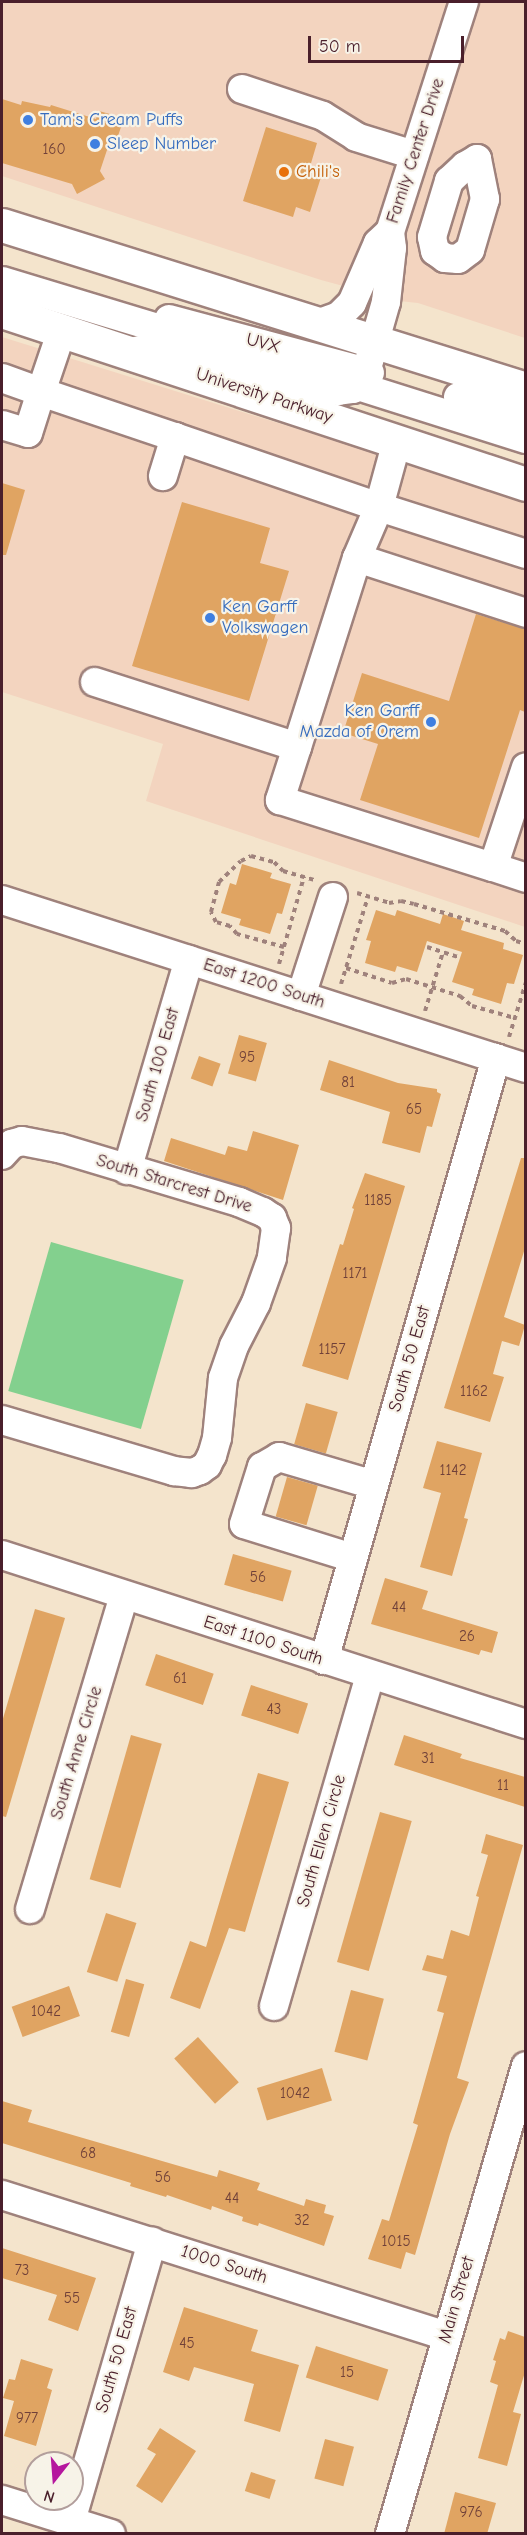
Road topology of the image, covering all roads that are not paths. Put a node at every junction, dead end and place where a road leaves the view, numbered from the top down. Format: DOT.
graph roads {
  1 [pos="464,2"];
  2 [pos="242,89"];
  3 [pos="414,155"];
  4 [pos="2,225"];
  5 [pos="390,232"];
  6 [pos="2,268"];
  7 [pos="2,281"];
  8 [pos="2,311"];
  9 [pos="317,324"];
  10 [pos="62,330"];
  11 [pos="131,352"];
  12 [pos="366,366"];
  13 [pos="2,378"];
  14 [pos="525,389"];
  15 [pos="41,392"];
  16 [pos="525,417"];
  17 [pos="2,425"];
  18 [pos="175,437"];
  19 [pos="525,439"];
  20 [pos="397,441"];
  21 [pos="163,476"];
  22 [pos="525,484"];
  23 [pos="379,507"];
  24 [pos="525,554"];
  25 [pos="357,558"];
  26 [pos="525,613"];
  27 [pos="94,682"];
  28 [pos="297,747"];
  29 [pos="525,767"];
  30 [pos="493,867"];
  31 [pos="525,878"];
  32 [pos="335,890"];
  33 [pos="2,900"];
  34 [pos="189,960"];
  35 [pos="301,996"];
  36 [pos="502,1048"];
  37 [pos="525,1068"];
  38 [pos="2,1155"];
  39 [pos="127,1170"];
  40 [pos="2,1420"];
  41 [pos="374,1485"];
  42 [pos="2,1555"];
  43 [pos="353,1558"];
  44 [pos="124,1596"];
  45 [pos="324,1660"];
  46 [pos="370,1676"];
  47 [pos="525,1724"];
  48 [pos="30,1910"];
  49 [pos="274,2006"];
  50 [pos="525,2066"];
  51 [pos="519,2116"];
  52 [pos="2,2195"];
  53 [pos="152,2242"];
  54 [pos="447,2336"];
  55 [pos="2,2500"];
  56 [pos="71,2521"];
  57 [pos="111,2534"];
  58 [pos="390,2534"];
  1 -- 3 [label="street, Family Center Drive"];
  2 -- 3 [label="street"];
  3 -- 5 [label="street, Family Center Drive"];
  4 -- 9 [label="main road"];
  5 -- 9 [label="street"];
  5 -- 12 [label="street"];
  6 -- 12 [label="street, UVX"];
  7 -- 12 [label="street"];
  8 -- 10 [label="main road, University Parkway"];
  9 -- 12 [label="main road"];
  10 -- 11 [label="main road, University Parkway"];
  10 -- 15 [label="street"];
  11 -- 12 [label="street"];
  11 -- 20 [label="main road, University Parkway"];
  12 -- 14 [label="main road"];
  12 -- 16 [label="street, UVX"];
  12 -- 19 [label="street"];
  13 -- 15 [label="street"];
  15 -- 17 [label="street"];
  15 -- 18 [label="street"];
  18 -- 21 [label="street"];
  18 -- 23 [label="street"];
  20 -- 22 [label="main road, University Parkway"];
  20 -- 23 [label="street"];
  23 -- 24 [label="street"];
  23 -- 25 [label="street"];
  25 -- 26 [label="street"];
  25 -- 28 [label="street"];
  27 -- 28 [label="street"];
  28 -- 30 [label="street"];
  29 -- 30 [label="street"];
  30 -- 31 [label="street"];
  32 -- 35 [label="street"];
  33 -- 34 [label="street, East 1200 South"];
  34 -- 35 [label="street, East 1200 South"];
  34 -- 39 [label="street, South 100 East"];
  35 -- 36 [label="street, East 1200 South"];
  36 -- 37 [label="street, East 1200 South"];
  36 -- 41 [label="street, South 50 East"];
  38 -- 39 [label="street, South Starcrest Drive"];
  39 -- 40 [label="street, South Starcrest Drive"];
  41 -- 43 [label="street, South 50 East"];
  41 -- 43 [label="street"];
  42 -- 44 [label="street, East 1100 South"];
  43 -- 45 [label="street, South 50 East"];
  44 -- 45 [label="street, East 1100 South"];
  44 -- 48 [label="street, South Anne Circle"];
  45 -- 46 [label="street, East 1100 South"];
  46 -- 47 [label="street, East 1100 South"];
  46 -- 49 [label="street, South Ellen Circle"];
  50 -- 51 [label="street, Main Street"];
  51 -- 54 [label="street, Main Street"];
  52 -- 53 [label="street, 1000 South"];
  53 -- 54 [label="street, 1000 South"];
  53 -- 56 [label="street, South 50 East"];
  54 -- 58 [label="street, Main Street"];
  55 -- 56 [label="street"];
  56 -- 57 [label="street"];
}
